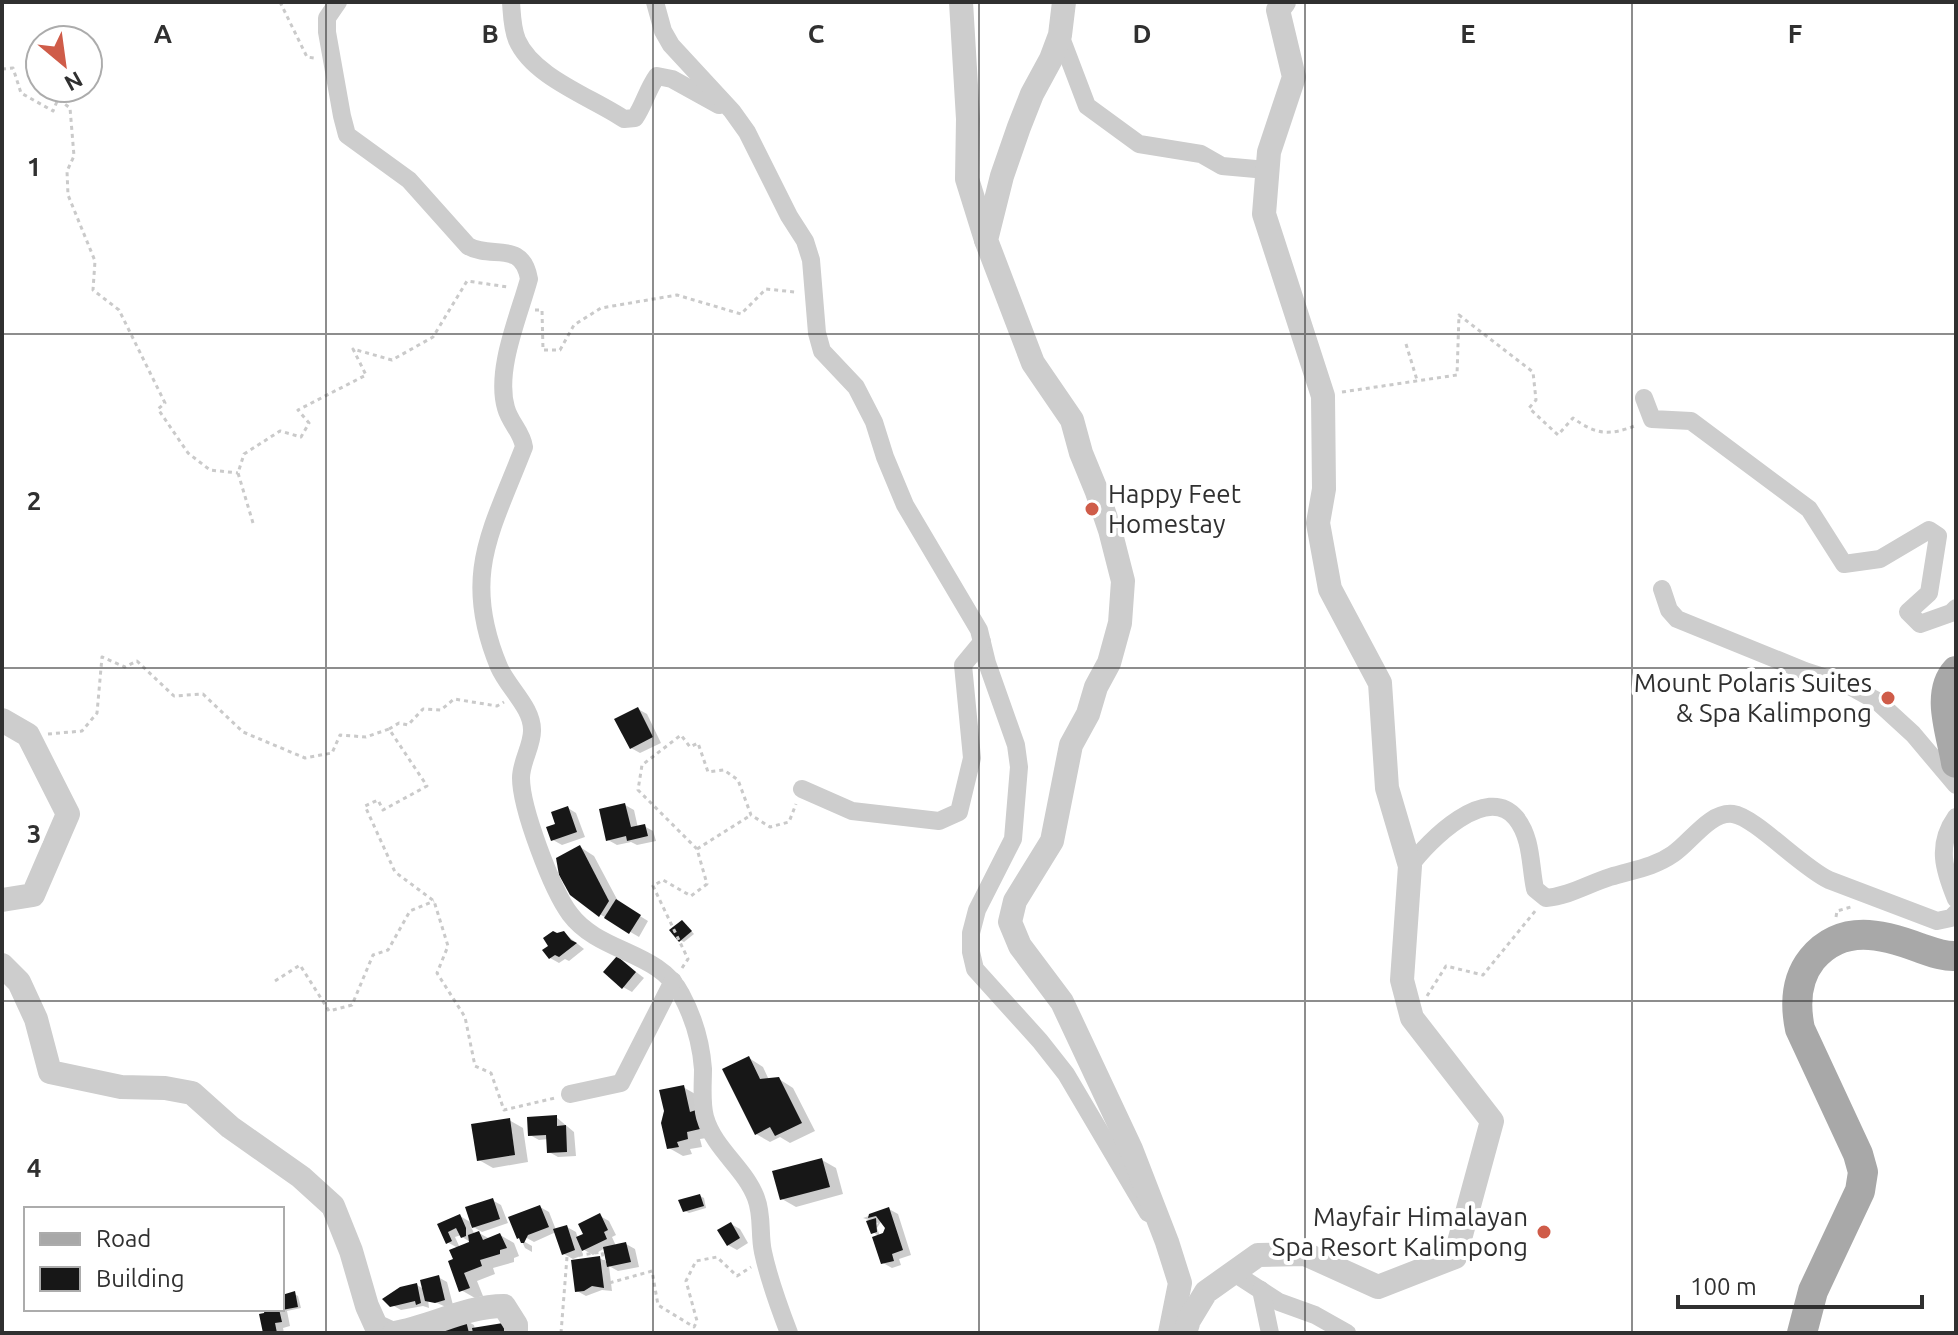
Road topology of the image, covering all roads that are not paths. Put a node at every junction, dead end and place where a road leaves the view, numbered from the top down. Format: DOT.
graph roads {
  1 [pos="338,2"];
  2 [pos="511,2"];
  3 [pos="655,2"];
  4 [pos="961,2"];
  5 [pos="1064,2"];
  6 [pos="1284,2"];
  7 [pos="1060,35"];
  8 [pos="732,111"];
  9 [pos="1267,170"];
  10 [pos="986,240"];
  11 [pos="1644,398"];
  12 [pos="1662,589"];
  13 [pos="1956,608"];
  14 [pos="982,642"];
  15 [pos="1956,671"];
  16 [pos="2,720"];
  17 [pos="1956,763"];
  18 [pos="1956,785"];
  19 [pos="802,789"];
  20 [pos="1956,817"];
  21 [pos="1410,866"];
  22 [pos="1956,899"];
  23 [pos="2,900"];
  24 [pos="1956,913"];
  25 [pos="1956,956"];
  26 [pos="2,965"];
  27 [pos="673,981"];
  28 [pos="570,1094"];
  29 [pos="1167,1242"];
  30 [pos="1234,1273"];
  31 [pos="1261,1290"];
  32 [pos="392,1333"];
  33 [pos="516,1333"];
  34 [pos="789,1333"];
  35 [pos="1170,1333"];
  36 [pos="1185,1333"];
  37 [pos="1270,1333"];
  38 [pos="1347,1333"];
  39 [pos="1802,1333"];
  1 -- 27 [label="street"];
  2 -- 8 [label="street"];
  3 -- 8 [label="street"];
  4 -- 10 [label="street"];
  5 -- 7 [label="street"];
  6 -- 9 [label="street"];
  7 -- 9 [label="street"];
  7 -- 10 [label="street"];
  8 -- 14 [label="street"];
  9 -- 21 [label="street"];
  10 -- 29 [label="street"];
  11 -- 13 [label="street"];
  12 -- 18 [label="street"];
  14 -- 19 [label="street"];
  14 -- 29 [label="street"];
  15 -- 17 [label="main road"];
  16 -- 23 [label="street"];
  20 -- 22 [label="street"];
  21 -- 24 [label="street"];
  21 -- 30 [label="street"];
  25 -- 39 [label="main road"];
  26 -- 32 [label="street"];
  27 -- 28 [label="street"];
  27 -- 34 [label="street"];
  29 -- 35 [label="street"];
  30 -- 31 [label="street"];
  30 -- 36 [label="street"];
  31 -- 37 [label="street"];
  31 -- 38 [label="street"];
  32 -- 33 [label="street"];
}
